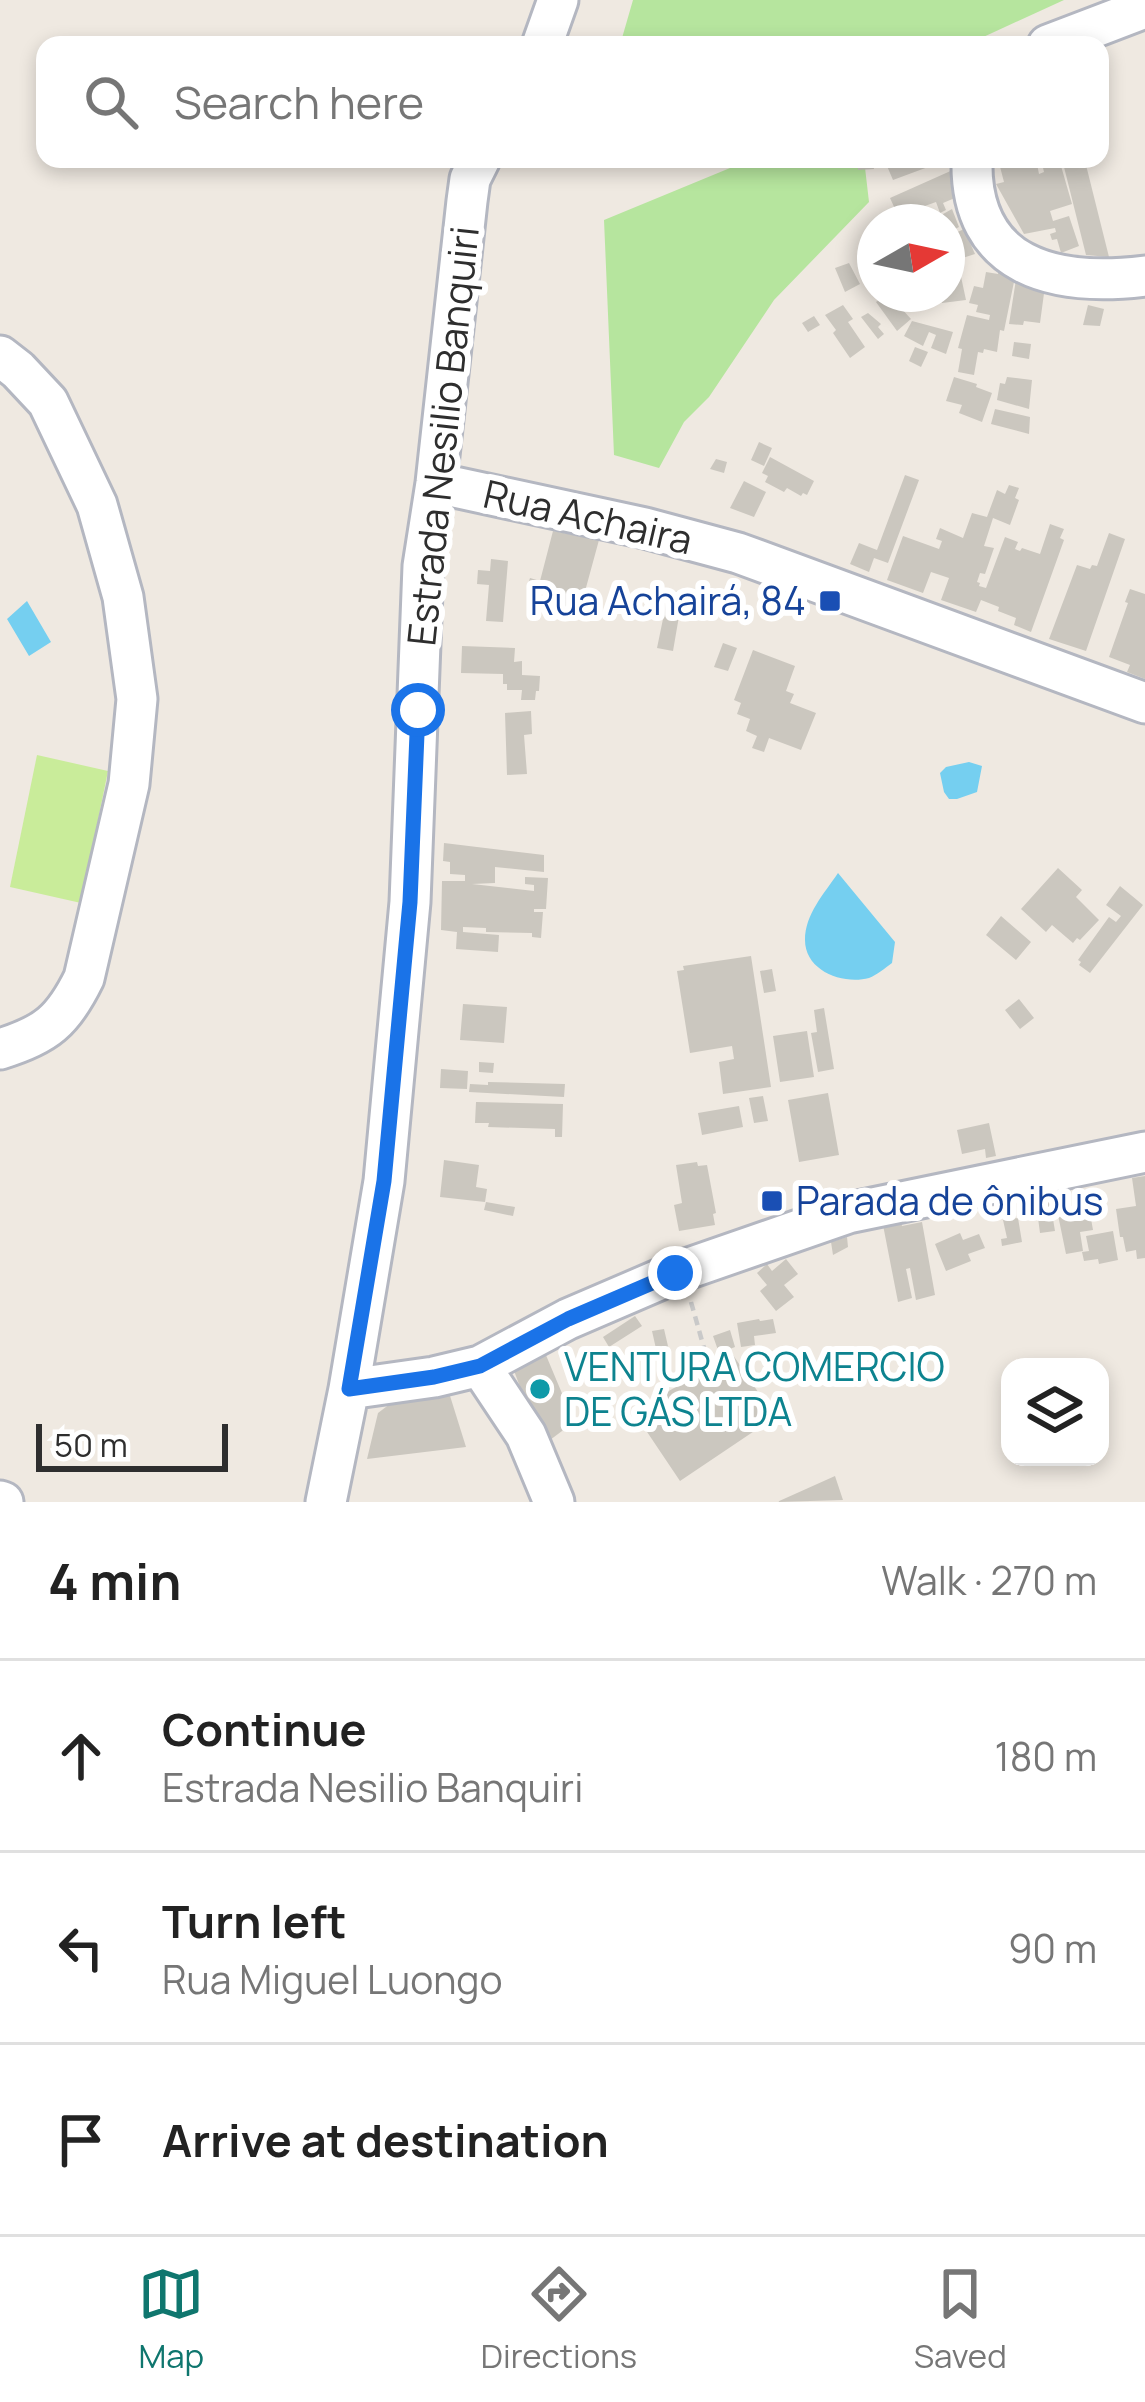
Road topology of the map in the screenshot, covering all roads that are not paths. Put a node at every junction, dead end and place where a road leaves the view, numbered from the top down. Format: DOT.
graph roads {
  1 [pos="557,0"];
  2 [pos="1145,8"];
  3 [pos="545,36"];
  4 [pos="1072,36"];
  5 [pos="476,168"];
  6 [pos="973,168"];
  7 [pos="1145,276"];
  8 [pos="0,356"];
  9 [pos="436,483"];
  10 [pos="1145,703"];
  11 [pos="0,1049"];
  12 [pos="1145,1152"];
  13 [pos="480,1366"];
  14 [pos="349,1389"];
  15 [pos="326,1502"];
  16 [pos="554,1502"];
  1 -- 3 [label="street"];
  2 -- 4 [label="street"];
  5 -- 9 [label="street, Estrada Nesilio Banquiri"];
  6 -- 7 [label="street"];
  8 -- 11 [label="street"];
  9 -- 10 [label="street, Rua Achaira"];
  9 -- 14 [label="street, Estrada Nesilio Banquiri"];
  12 -- 13 [label="street"];
  13 -- 14 [label="street"];
  13 -- 16 [label="street"];
  14 -- 15 [label="street, Estrada Nesilio Banquiri"];
}
